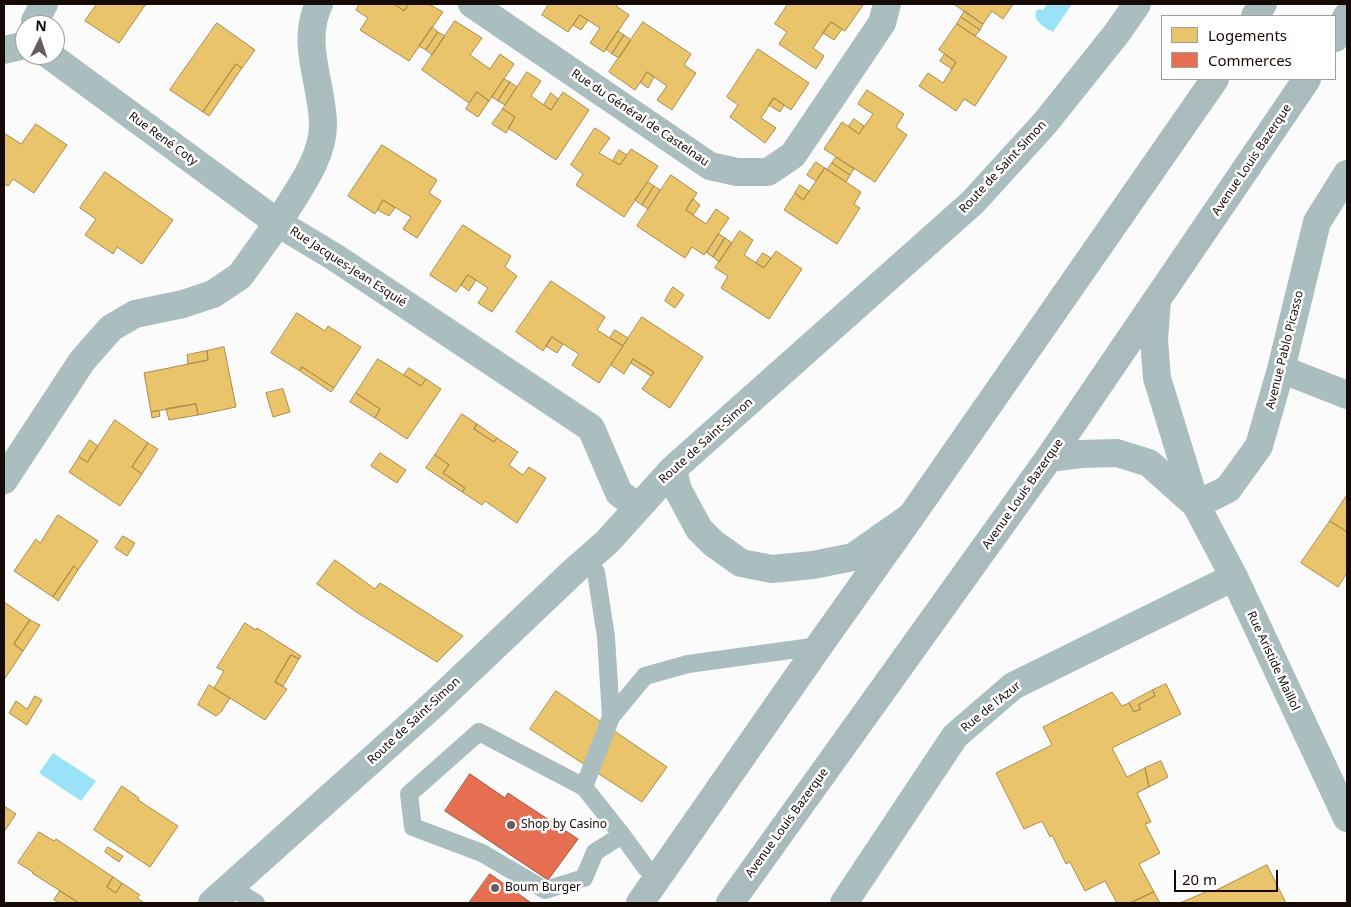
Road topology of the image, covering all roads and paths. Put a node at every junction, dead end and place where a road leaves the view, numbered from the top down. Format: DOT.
graph roads {
  1 [pos="320,4"];
  2 [pos="472,4"];
  3 [pos="887,4"];
  4 [pos="1137,4"];
  5 [pos="1263,4"];
  6 [pos="1256,15"];
  7 [pos="1347,16"];
  8 [pos="1336,36"];
  9 [pos="63,65"];
  10 [pos="1214,80"];
  11 [pos="1306,80"];
  12 [pos="1347,174"];
  13 [pos="278,223"];
  14 [pos="1157,301"];
  15 [pos="1280,369"];
  16 [pos="1347,395"];
  17 [pos="1048,458"];
  18 [pos="673,469"];
  19 [pos="4,480"];
  20 [pos="1196,505"];
  21 [pos="638,507"];
  22 [pos="912,516"];
  23 [pos="585,560"];
  24 [pos="1234,577"];
  25 [pos="818,646"];
  26 [pos="611,717"];
  27 [pos="584,787"];
  28 [pos="1347,818"];
  29 [pos="622,835"];
  30 [pos="658,876"];
  31 [pos="222,895"];
  32 [pos="256,903"];
  33 [pos="640,903"];
  34 [pos="730,903"];
  35 [pos="844,903"];
  1 -- 13 [label="street"];
  2 -- 3 [label="street, Rue du Général de Castelnau"];
  4 -- 18 [label="street, Route de Saint-Simon"];
  5 -- 6 [label="main road"];
  7 -- 8 [label="main road"];
  9 -- 13 [label="street, Rue René Coty"];
  10 -- 22 [label="main road"];
  11 -- 14 [label="main road, Avenue Louis Bazerque"];
  12 -- 15 [label="street, Avenue Pablo Picasso"];
  13 -- 19 [label="street, Rue Jacques-Jean Esquié"];
  13 -- 21 [label="street, Rue Jacques-Jean Esquié"];
  14 -- 17 [label="main road, Avenue Louis Bazerque"];
  14 -- 20 [label="street, Rue Aristide Maillol"];
  15 -- 16 [label="street"];
  15 -- 20 [label="street, Avenue Pablo Picasso"];
  17 -- 20 [label="street, Rue Aristide Maillol"];
  17 -- 34 [label="main road, Avenue Louis Bazerque"];
  18 -- 21 [label="street, Route de Saint-Simon"];
  18 -- 22 [label="street"];
  20 -- 24 [label="street, Rue Aristide Maillol"];
  21 -- 23 [label="street, Route de Saint-Simon"];
  22 -- 25 [label="main road"];
  23 -- 26 [label="lane"];
  23 -- 31 [label="street, Route de Saint-Simon"];
  24 -- 28 [label="street, Rue Aristide Maillol"];
  24 -- 35 [label="street, Rue de l'Azur"];
  25 -- 26 [label="lane"];
  25 -- 30 [label="main road"];
  26 -- 27 [label="lane"];
  27 -- 29 [label="lane"];
  27 -- 29 [label="lane"];
  29 -- 30 [label="lane"];
  30 -- 33 [label="main road"];
  31 -- 32 [label="lane"];
}
